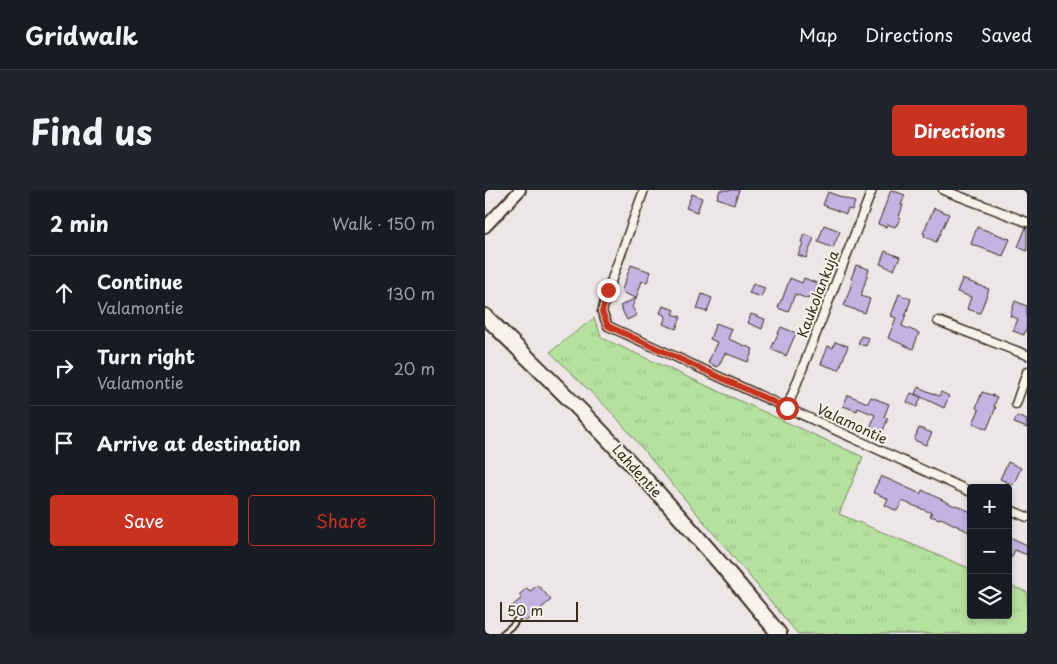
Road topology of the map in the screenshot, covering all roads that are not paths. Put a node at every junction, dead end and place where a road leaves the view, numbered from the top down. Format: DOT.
graph roads {
  1 [pos="520,190"];
  2 [pos="644,190"];
  3 [pos="872,190"];
  4 [pos="943,190"];
  5 [pos="1027,222"];
  6 [pos="485,227"];
  7 [pos="485,316"];
  8 [pos="938,321"];
  9 [pos="1027,354"];
  10 [pos="1027,372"];
  11 [pos="1016,404"];
  12 [pos="787,408"];
  13 [pos="967,490"];
  14 [pos="1012,511"];
  15 [pos="1027,517"];
  16 [pos="517,619"];
  17 [pos="502,634"];
  18 [pos="779,634"];
  1 -- 6 [label="street"];
  2 -- 12 [label="street, Valamontie"];
  3 -- 12 [label="street, Kaukolankuja"];
  4 -- 5 [label="street"];
  7 -- 18 [label="highway, Lahdentie"];
  8 -- 9 [label="street"];
  10 -- 11 [label="street"];
  12 -- 13 [label="street, Valamontie"];
  14 -- 15 [label="street"];
  16 -- 17 [label="lane"];
}
